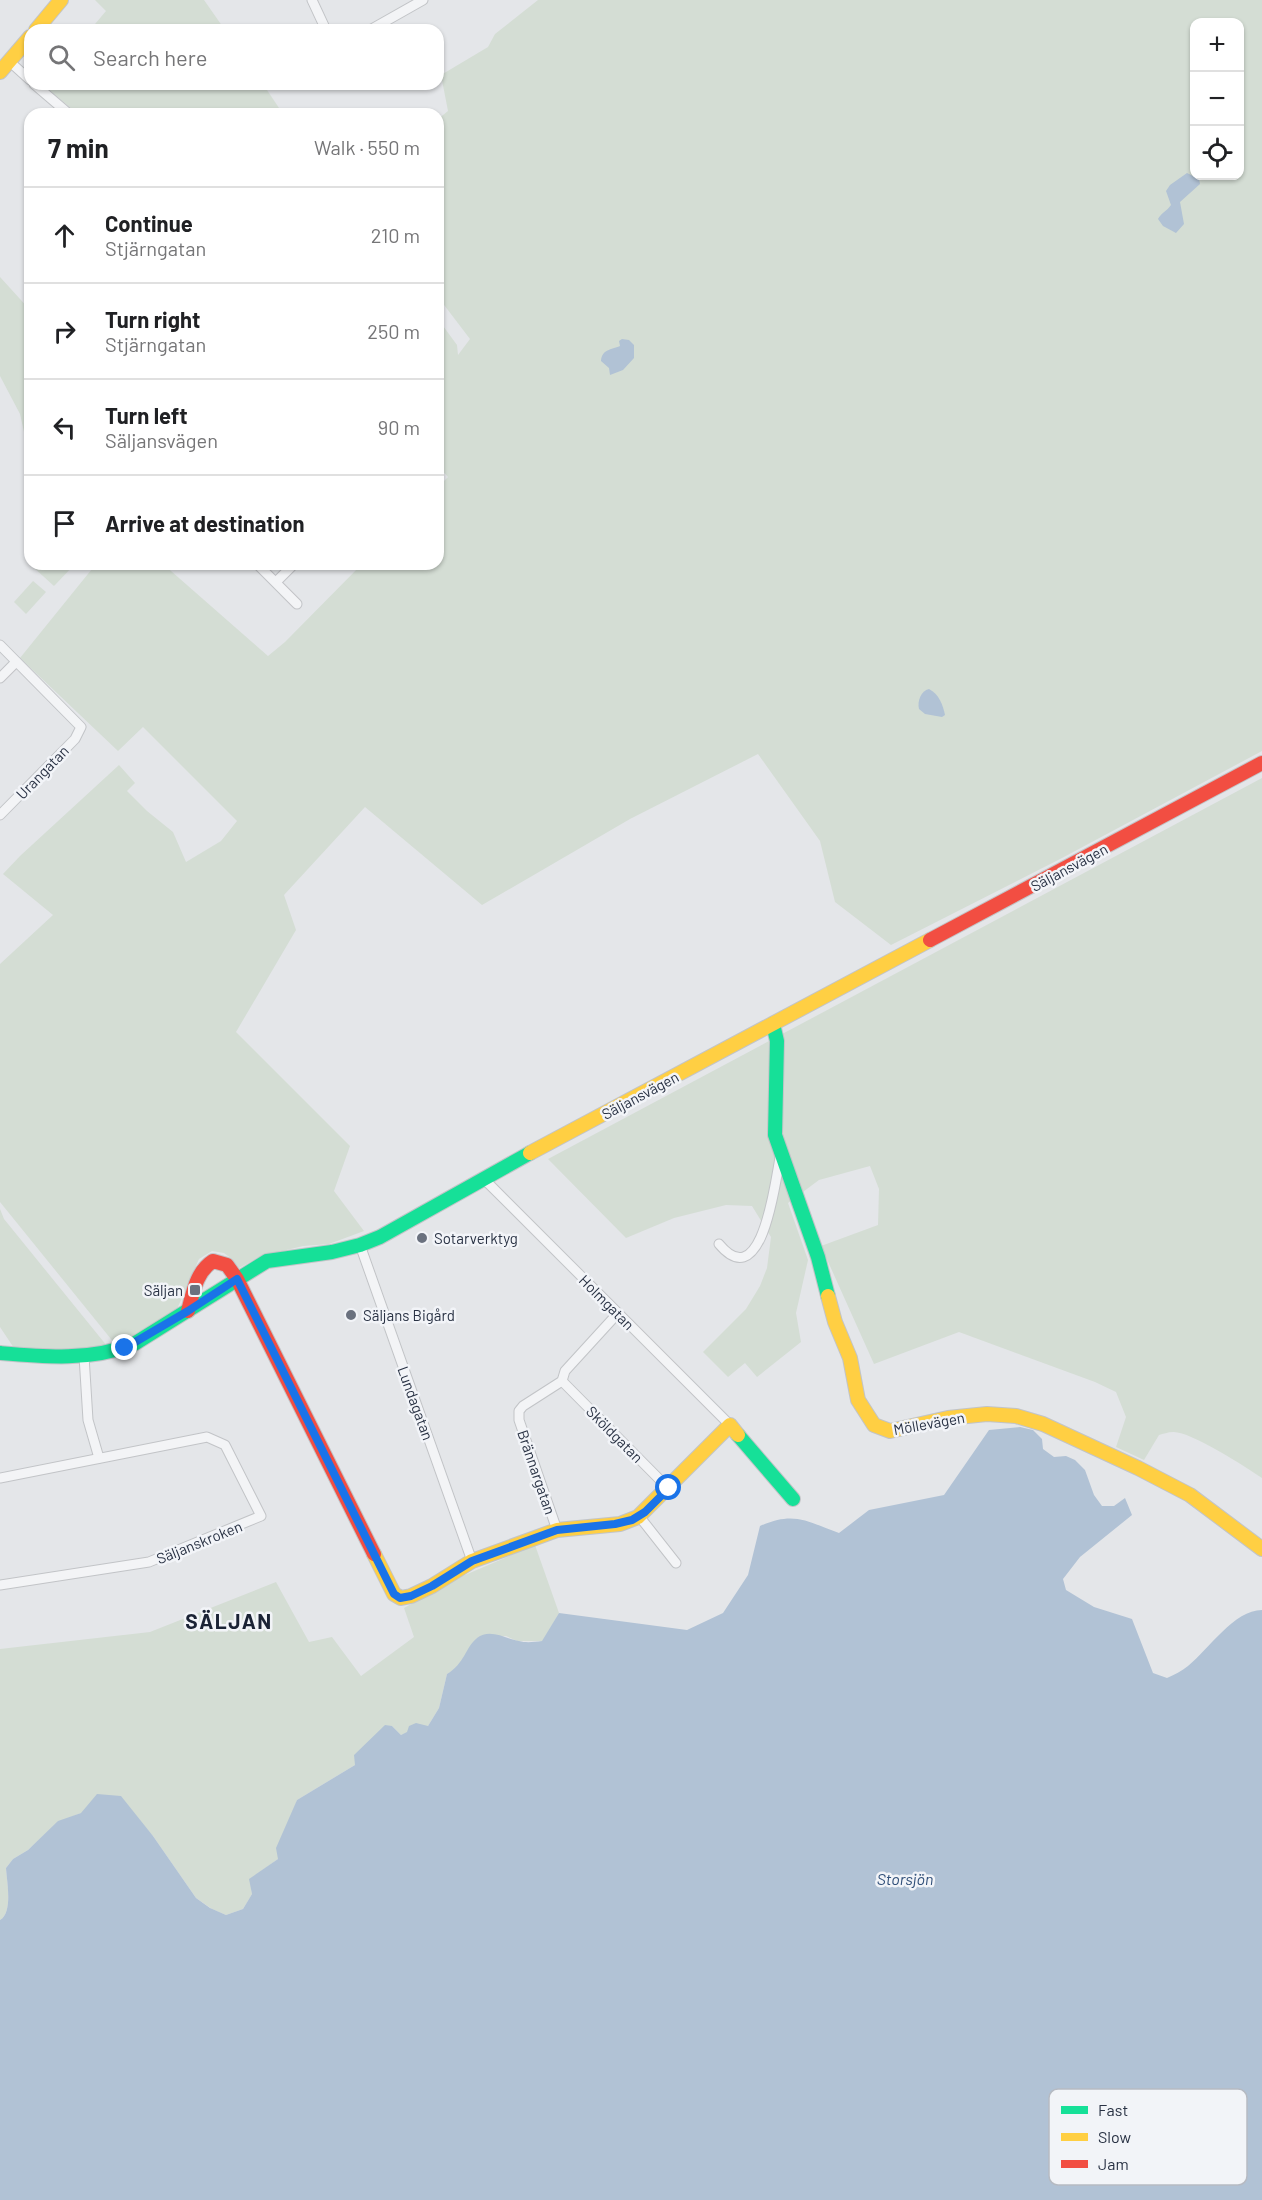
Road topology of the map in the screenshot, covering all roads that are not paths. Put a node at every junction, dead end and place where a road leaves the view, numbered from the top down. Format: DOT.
graph roads {
  1 [pos="61,0"];
  2 [pos="312,0"];
  3 [pos="423,0"];
  4 [pos="41,24"];
  5 [pos="323,24"];
  6 [pos="381,24"];
  7 [pos="24,44"];
  8 [pos="5,67"];
  9 [pos="24,77"];
  10 [pos="41,90"];
  11 [pos="62,108"];
  12 [pos="263,570"];
  13 [pos="288,570"];
  14 [pos="276,582"];
  15 [pos="297,604"];
  16 [pos="0,645"];
  17 [pos="16,662"];
  18 [pos="0,678"];
  19 [pos="1262,763"];
  20 [pos="0,815"];
  21 [pos="773,1024"];
  22 [pos="781,1156"];
  23 [pos="483,1178"];
  24 [pos="719,1244"];
  25 [pos="360,1245"];
  26 [pos="237,1279"];
  27 [pos="188,1311"];
  28 [pos="618,1313"];
  29 [pos="0,1353"];
  30 [pos="84,1356"];
  31 [pos="562,1381"];
  32 [pos="730,1425"];
  33 [pos="99,1458"];
  34 [pos="0,1478"];
  35 [pos="669,1488"];
  36 [pos="793,1499"];
  37 [pos="639,1516"];
  38 [pos="557,1530"];
  39 [pos="1262,1549"];
  40 [pos="472,1561"];
  41 [pos="676,1563"];
  42 [pos="0,1585"];
  1 -- 4 [label="street"];
  2 -- 5 [label="street"];
  3 -- 6 [label="street"];
  7 -- 8 [label="street"];
  8 -- 9 [label="street"];
  10 -- 11 [label="street"];
  12 -- 14 [label="street"];
  13 -- 14 [label="street"];
  14 -- 15 [label="street"];
  16 -- 17 [label="street"];
  17 -- 18 [label="street"];
  17 -- 20 [label="street, Urangatan"];
  19 -- 21 [label="street, Säljansvägen"];
  21 -- 22 [label="street, Möllevägen"];
  21 -- 23 [label="street, Säljansvägen"];
  22 -- 24 [label="street"];
  22 -- 39 [label="street, Möllevägen"];
  23 -- 25 [label="street, Säljansvägen"];
  23 -- 28 [label="street, Holmgatan"];
  25 -- 26 [label="street, Säljansvägen"];
  25 -- 40 [label="street, Lundagatan"];
  26 -- 27 [label="street, Säljansvägen"];
  26 -- 27 [label="street"];
  26 -- 40 [label="street"];
  27 -- 30 [label="street, Säljansvägen"];
  28 -- 31 [label="street, Brännargatan"];
  28 -- 32 [label="street, Holmgatan"];
  29 -- 30 [label="street, Säljansvägen"];
  30 -- 33 [label="street"];
  31 -- 35 [label="street, Sköldgatan"];
  31 -- 38 [label="street, Brännargatan"];
  32 -- 35 [label="street"];
  32 -- 36 [label="street"];
  33 -- 34 [label="street"];
  33 -- 42 [label="street, Säljanskroken"];
  35 -- 37 [label="street"];
  37 -- 38 [label="street"];
  37 -- 41 [label="street"];
  38 -- 40 [label="street"];
}
